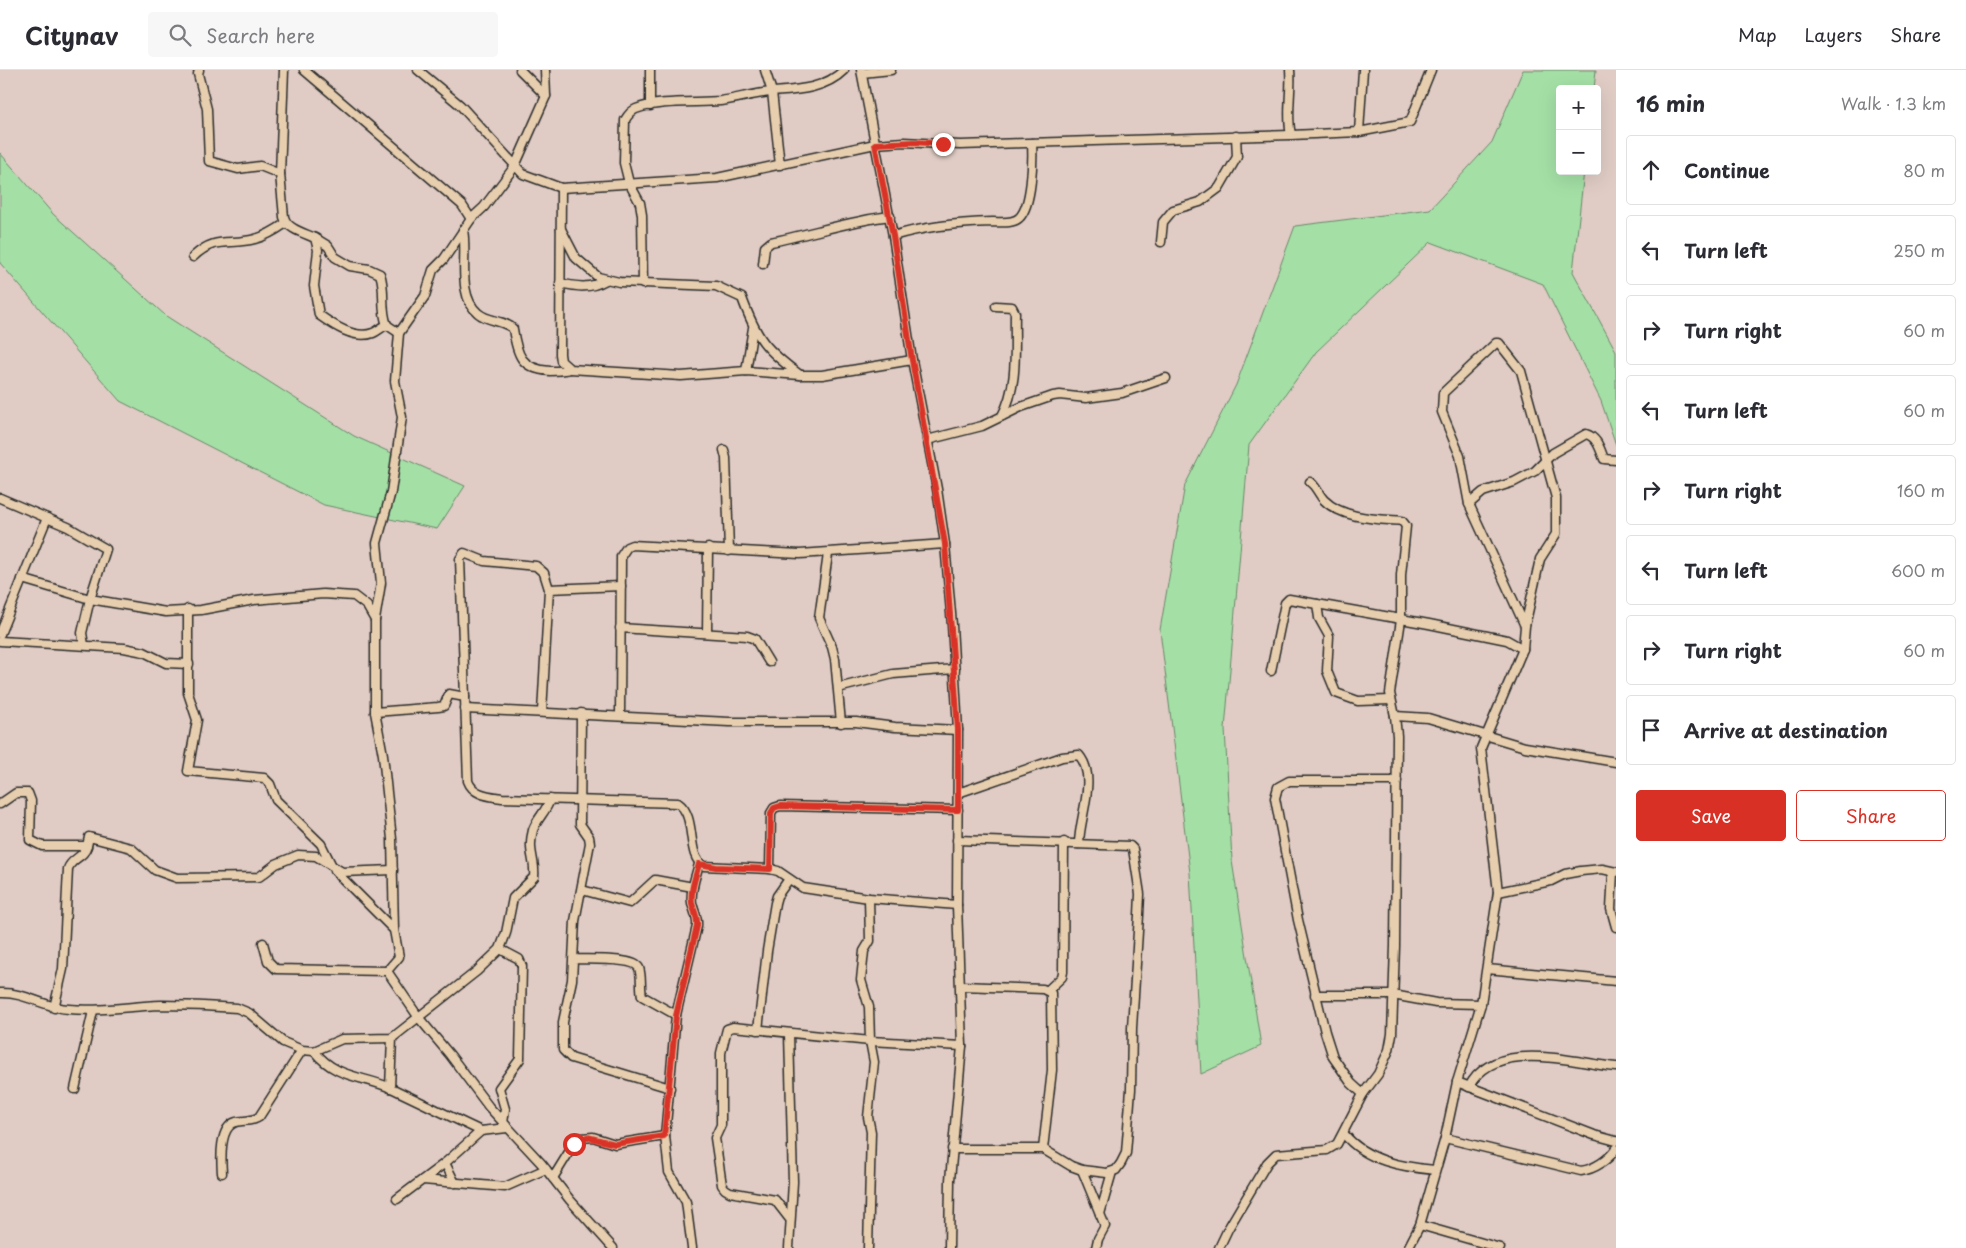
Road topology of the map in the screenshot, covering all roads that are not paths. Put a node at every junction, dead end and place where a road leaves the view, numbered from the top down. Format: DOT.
graph roads {
  1 [pos="199,70"];
  2 [pos="284,70"];
  3 [pos="304,70"];
  4 [pos="418,70"];
  5 [pos="520,70"];
  6 [pos="545,70"];
  7 [pos="650,70"];
  8 [pos="765,70"];
  9 [pos="844,70"];
  10 [pos="891,70"];
  11 [pos="1290,70"];
  12 [pos="1363,70"];
  13 [pos="1431,70"];
  14 [pos="862,72"];
  15 [pos="772,92"];
  16 [pos="546,96"];
  17 [pos="650,106"];
  18 [pos="1359,132"];
  19 [pos="1291,135"];
  20 [pos="1236,136"];
  21 [pos="1032,143"];
  22 [pos="875,144"];
  23 [pos="780,165"];
  24 [pos="515,166"];
  25 [pos="280,174"];
  26 [pos="629,183"];
  27 [pos="561,188"];
  28 [pos="890,216"];
  29 [pos="471,219"];
  30 [pos="286,223"];
  31 [pos="560,227"];
  32 [pos="463,230"];
  33 [pos="893,236"];
  34 [pos="315,238"];
  35 [pos="1161,242"];
  36 [pos="193,257"];
  37 [pos="763,264"];
  38 [pos="606,280"];
  39 [pos="560,283"];
  40 [pos="643,284"];
  41 [pos="996,306"];
  42 [pos="387,325"];
  43 [pos="753,328"];
  44 [pos="399,333"];
  45 [pos="912,360"];
  46 [pos="570,369"];
  47 [pos="746,372"];
  48 [pos="800,375"];
  49 [pos="1166,378"];
  50 [pos="1002,416"];
  51 [pos="927,440"];
  52 [pos="724,450"];
  53 [pos="1545,460"];
  54 [pos="1616,460"];
  55 [pos="1310,482"];
  56 [pos="0,498"];
  57 [pos="1469,504"];
  58 [pos="47,518"];
  59 [pos="945,544"];
  60 [pos="708,548"];
  61 [pos="730,551"];
  62 [pos="828,554"];
  63 [pos="22,579"];
  64 [pos="621,586"];
  65 [pos="549,589"];
  66 [pos="90,599"];
  67 [pos="1317,604"];
  68 [pos="188,609"];
  69 [pos="375,620"];
  70 [pos="1401,620"];
  71 [pos="1524,626"];
  72 [pos="620,628"];
  73 [pos="707,633"];
  74 [pos="0,634"];
  75 [pos="0,641"];
  76 [pos="84,645"];
  77 [pos="1522,649"];
  78 [pos="769,662"];
  79 [pos="189,664"];
  80 [pos="955,670"];
  81 [pos="1271,671"];
  82 [pos="838,688"];
  83 [pos="465,697"];
  84 [pos="1392,700"];
  85 [pos="465,709"];
  86 [pos="376,712"];
  87 [pos="542,712"];
  88 [pos="581,713"];
  89 [pos="620,715"];
  90 [pos="1395,716"];
  91 [pos="841,723"];
  92 [pos="958,730"];
  93 [pos="1487,736"];
  94 [pos="1616,762"];
  95 [pos="1396,781"];
  96 [pos="958,793"];
  97 [pos="550,798"];
  98 [pos="580,799"];
  99 [pos="0,804"];
  100 [pos="958,810"];
  101 [pos="957,840"];
  102 [pos="1064,842"];
  103 [pos="1079,844"];
  104 [pos="87,846"];
  105 [pos="322,859"];
  106 [pos="331,864"];
  107 [pos="699,864"];
  108 [pos="770,869"];
  109 [pos="393,870"];
  110 [pos="1615,872"];
  111 [pos="789,879"];
  112 [pos="693,887"];
  113 [pos="582,890"];
  114 [pos="1498,892"];
  115 [pos="869,898"];
  116 [pos="957,904"];
  117 [pos="1616,927"];
  118 [pos="394,930"];
  119 [pos="263,943"];
  120 [pos="500,949"];
  121 [pos="574,959"];
  122 [pos="1487,969"];
  123 [pos="387,971"];
  124 [pos="1616,981"];
  125 [pos="961,986"];
  126 [pos="1048,990"];
  127 [pos="0,993"];
  128 [pos="1315,994"];
  129 [pos="1393,995"];
  130 [pos="1481,1004"];
  131 [pos="54,1008"];
  132 [pos="93,1011"];
  133 [pos="676,1016"];
  134 [pos="419,1018"];
  135 [pos="758,1030"];
  136 [pos="790,1034"];
  137 [pos="392,1038"];
  138 [pos="870,1041"];
  139 [pos="962,1046"];
  140 [pos="302,1050"];
  141 [pos="314,1051"];
  142 [pos="1616,1067"];
  143 [pos="1457,1082"];
  144 [pos="1469,1087"];
  145 [pos="390,1088"];
  146 [pos="670,1088"];
  147 [pos="76,1089"];
  148 [pos="1363,1094"];
  149 [pos="505,1126"];
  150 [pos="481,1131"];
  151 [pos="1344,1134"];
  152 [pos="664,1136"];
  153 [pos="1445,1138"];
  154 [pos="1616,1141"];
  155 [pos="952,1149"];
  156 [pos="1043,1149"];
  157 [pos="1616,1149"];
  158 [pos="445,1163"];
  159 [pos="546,1169"];
  160 [pos="1082,1170"];
  161 [pos="1435,1170"];
  162 [pos="1112,1172"];
  163 [pos="222,1173"];
  164 [pos="553,1178"];
  165 [pos="422,1180"];
  166 [pos="455,1183"];
  167 [pos="397,1199"];
  168 [pos="1100,1214"];
  169 [pos="789,1218"];
  170 [pos="1420,1226"];
  171 [pos="613,1248"];
  172 [pos="692,1248"];
  173 [pos="789,1248"];
  174 [pos="868,1248"];
  175 [pos="949,1248"];
  176 [pos="1096,1248"];
  177 [pos="1220,1248"];
  178 [pos="1408,1248"];
  179 [pos="1500,1248"];
  1 -- 25 [label="street"];
  2 -- 25 [label="street"];
  3 -- 29 [label="street"];
  4 -- 24 [label="street"];
  5 -- 16 [label="street"];
  6 -- 16 [label="street"];
  7 -- 17 [label="street"];
  8 -- 15 [label="street"];
  9 -- 15 [label="street"];
  10 -- 14 [label="street"];
  11 -- 19 [label="street"];
  12 -- 18 [label="street"];
  13 -- 18 [label="street"];
  14 -- 22 [label="street"];
  15 -- 17 [label="street"];
  15 -- 23 [label="street"];
  16 -- 24 [label="street"];
  17 -- 26 [label="street"];
  18 -- 19 [label="street"];
  19 -- 20 [label="street"];
  20 -- 21 [label="street"];
  20 -- 35 [label="street"];
  21 -- 22 [label="street"];
  21 -- 33 [label="street"];
  22 -- 23 [label="street"];
  22 -- 28 [label="street"];
  23 -- 26 [label="street"];
  24 -- 27 [label="street"];
  24 -- 29 [label="street"];
  25 -- 30 [label="street"];
  26 -- 27 [label="street"];
  26 -- 40 [label="street"];
  27 -- 31 [label="street"];
  28 -- 33 [label="street"];
  28 -- 37 [label="street"];
  29 -- 32 [label="street"];
  30 -- 34 [label="street"];
  30 -- 36 [label="street"];
  31 -- 38 [label="street"];
  31 -- 39 [label="street"];
  32 -- 44 [label="street"];
  32 -- 46 [label="street"];
  33 -- 45 [label="street"];
  34 -- 42 [label="street"];
  34 -- 42 [label="street"];
  38 -- 39 [label="street"];
  38 -- 40 [label="street"];
  39 -- 46 [label="street"];
  40 -- 43 [label="street"];
  41 -- 50 [label="street"];
  42 -- 44 [label="street"];
  43 -- 47 [label="street"];
  43 -- 48 [label="street"];
  44 -- 69 [label="street"];
  45 -- 48 [label="street"];
  45 -- 51 [label="street"];
  46 -- 47 [label="street"];
  47 -- 48 [label="street"];
  49 -- 50 [label="street"];
  50 -- 51 [label="street"];
  51 -- 59 [label="street"];
  52 -- 61 [label="street"];
  53 -- 54 [label="street"];
  53 -- 57 [label="street"];
  53 -- 57 [label="street"];
  53 -- 71 [label="street"];
  55 -- 70 [label="street"];
  56 -- 58 [label="street"];
  57 -- 71 [label="street"];
  58 -- 63 [label="street"];
  58 -- 66 [label="street"];
  59 -- 62 [label="street"];
  59 -- 80 [label="street"];
  60 -- 61 [label="street"];
  60 -- 64 [label="street"];
  60 -- 73 [label="street"];
  61 -- 62 [label="street"];
  62 -- 82 [label="street"];
  63 -- 66 [label="street"];
  63 -- 74 [label="street"];
  64 -- 65 [label="street"];
  64 -- 72 [label="street"];
  65 -- 83 [label="street"];
  65 -- 87 [label="street"];
  66 -- 68 [label="street"];
  66 -- 76 [label="street"];
  67 -- 70 [label="street"];
  67 -- 81 [label="street"];
  67 -- 84 [label="street"];
  68 -- 69 [label="street"];
  68 -- 79 [label="street"];
  69 -- 86 [label="street"];
  70 -- 77 [label="street"];
  70 -- 84 [label="street"];
  71 -- 77 [label="street"];
  72 -- 73 [label="street"];
  72 -- 89 [label="street"];
  73 -- 78 [label="street"];
  75 -- 76 [label="street"];
  76 -- 79 [label="street"];
  77 -- 93 [label="street"];
  79 -- 106 [label="street"];
  80 -- 82 [label="street"];
  80 -- 92 [label="street"];
  82 -- 91 [label="street"];
  83 -- 85 [label="street"];
  83 -- 86 [label="street"];
  84 -- 90 [label="street"];
  85 -- 87 [label="street"];
  85 -- 97 [label="street"];
  86 -- 109 [label="street"];
  87 -- 88 [label="street"];
  88 -- 89 [label="street"];
  88 -- 98 [label="street"];
  89 -- 91 [label="street"];
  90 -- 93 [label="street"];
  90 -- 95 [label="street"];
  91 -- 92 [label="street"];
  92 -- 96 [label="street"];
  93 -- 94 [label="street"];
  93 -- 114 [label="street"];
  95 -- 128 [label="street"];
  95 -- 129 [label="street"];
  96 -- 100 [label="street"];
  96 -- 103 [label="street"];
  97 -- 98 [label="street"];
  97 -- 120 [label="street"];
  98 -- 107 [label="street"];
  98 -- 113 [label="street"];
  99 -- 104 [label="street"];
  100 -- 101 [label="street"];
  100 -- 108 [label="street"];
  101 -- 102 [label="street"];
  101 -- 116 [label="street"];
  102 -- 103 [label="street"];
  102 -- 126 [label="street"];
  103 -- 162 [label="street"];
  104 -- 105 [label="street"];
  104 -- 131 [label="street"];
  105 -- 106 [label="street"];
  105 -- 118 [label="street"];
  106 -- 109 [label="street"];
  107 -- 108 [label="street"];
  107 -- 112 [label="street"];
  108 -- 111 [label="street"];
  109 -- 118 [label="street"];
  110 -- 114 [label="street"];
  110 -- 117 [label="street"];
  111 -- 115 [label="street"];
  111 -- 135 [label="street"];
  112 -- 113 [label="street"];
  112 -- 133 [label="street"];
  113 -- 121 [label="street"];
  114 -- 122 [label="street"];
  115 -- 116 [label="street"];
  115 -- 138 [label="street"];
  116 -- 125 [label="street"];
  118 -- 123 [label="street"];
  119 -- 123 [label="street"];
  120 -- 134 [label="street"];
  120 -- 149 [label="street"];
  121 -- 133 [label="street"];
  121 -- 146 [label="street"];
  122 -- 124 [label="street"];
  122 -- 130 [label="street"];
  123 -- 134 [label="street"];
  125 -- 126 [label="street"];
  125 -- 139 [label="street"];
  126 -- 156 [label="street"];
  127 -- 131 [label="street"];
  128 -- 129 [label="street"];
  128 -- 148 [label="street"];
  129 -- 130 [label="street"];
  129 -- 148 [label="street"];
  130 -- 143 [label="street"];
  131 -- 132 [label="street"];
  132 -- 140 [label="street"];
  132 -- 147 [label="street"];
  133 -- 146 [label="street"];
  134 -- 137 [label="street"];
  134 -- 149 [label="street"];
  135 -- 136 [label="street"];
  135 -- 169 [label="street"];
  136 -- 138 [label="street"];
  136 -- 169 [label="street"];
  137 -- 141 [label="street"];
  137 -- 145 [label="street"];
  138 -- 139 [label="street"];
  138 -- 174 [label="street"];
  139 -- 155 [label="street"];
  140 -- 141 [label="street"];
  140 -- 163 [label="street"];
  141 -- 145 [label="street"];
  142 -- 144 [label="street"];
  143 -- 144 [label="street"];
  143 -- 153 [label="street"];
  144 -- 154 [label="street"];
  145 -- 150 [label="street"];
  146 -- 152 [label="street"];
  148 -- 151 [label="street"];
  149 -- 150 [label="street"];
  149 -- 159 [label="street"];
  150 -- 158 [label="street"];
  151 -- 161 [label="street"];
  151 -- 177 [label="street"];
  152 -- 164 [label="street"];
  152 -- 172 [label="street"];
  153 -- 157 [label="street"];
  153 -- 161 [label="street"];
  155 -- 156 [label="street"];
  155 -- 175 [label="street"];
  156 -- 160 [label="street"];
  158 -- 165 [label="street"];
  158 -- 166 [label="street"];
  159 -- 164 [label="street"];
  159 -- 166 [label="street"];
  160 -- 162 [label="street"];
  160 -- 168 [label="street"];
  161 -- 170 [label="street"];
  162 -- 168 [label="street"];
  164 -- 171 [label="street"];
  165 -- 166 [label="street"];
  165 -- 167 [label="street"];
  168 -- 176 [label="street"];
  169 -- 173 [label="street"];
  170 -- 178 [label="street"];
  170 -- 179 [label="street"];
}
